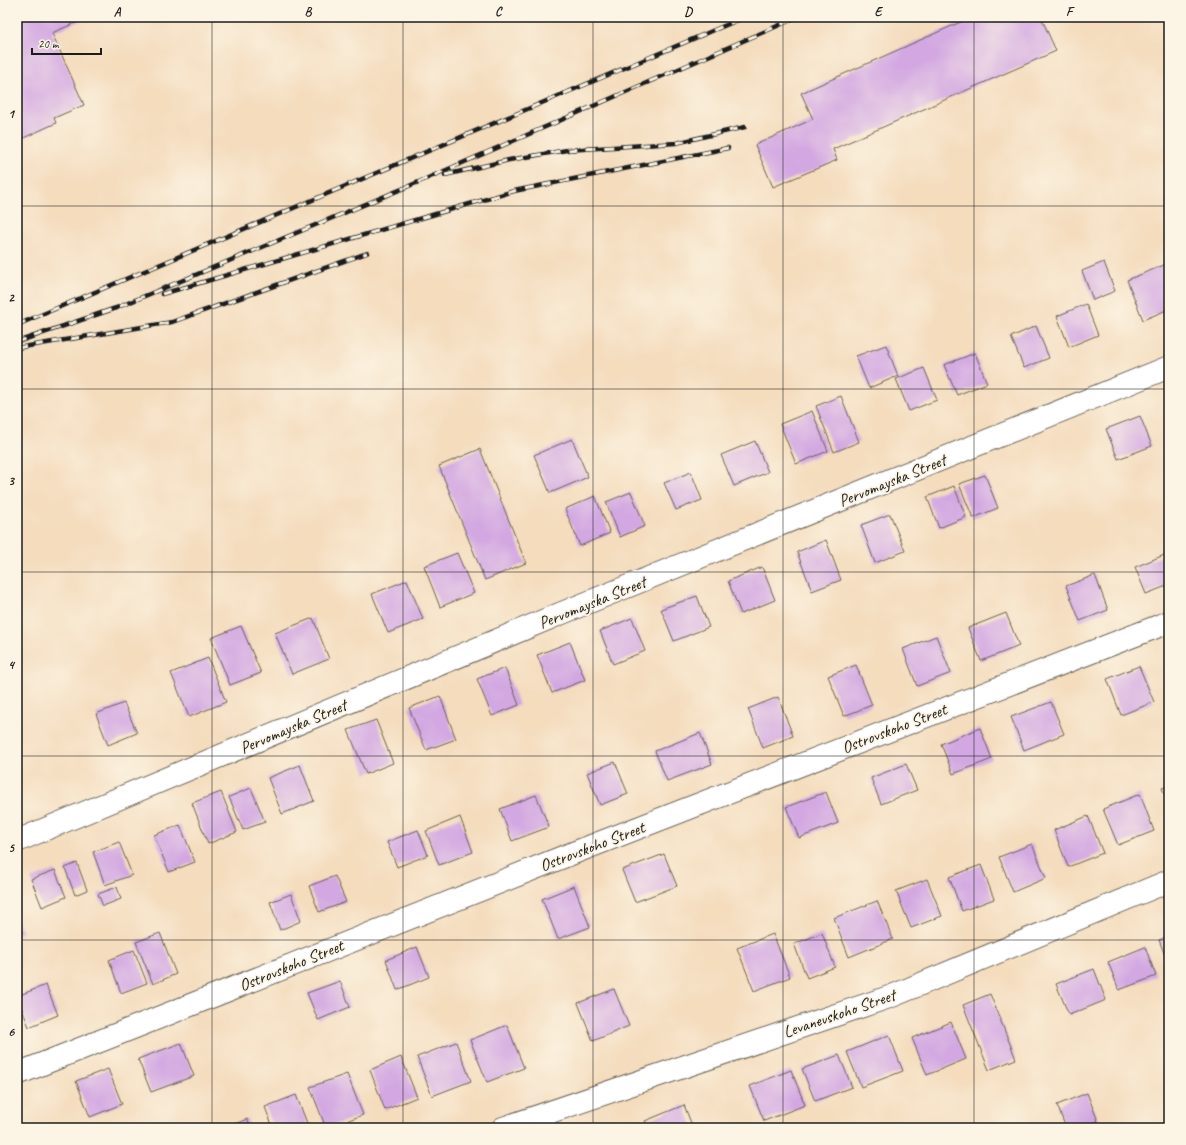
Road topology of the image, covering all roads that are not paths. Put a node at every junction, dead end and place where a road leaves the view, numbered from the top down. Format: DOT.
graph roads {
  1 [pos="1169,367"];
  2 [pos="1169,622"];
  3 [pos="17,841"];
  4 [pos="1169,881"];
  5 [pos="17,1074"];
  6 [pos="503,1128"];
  1 -- 3 [label="street, Pervomayska Street"];
  2 -- 5 [label="street, Ostrovskoho Street"];
  4 -- 6 [label="street, Levanevskoho Street"];
}
